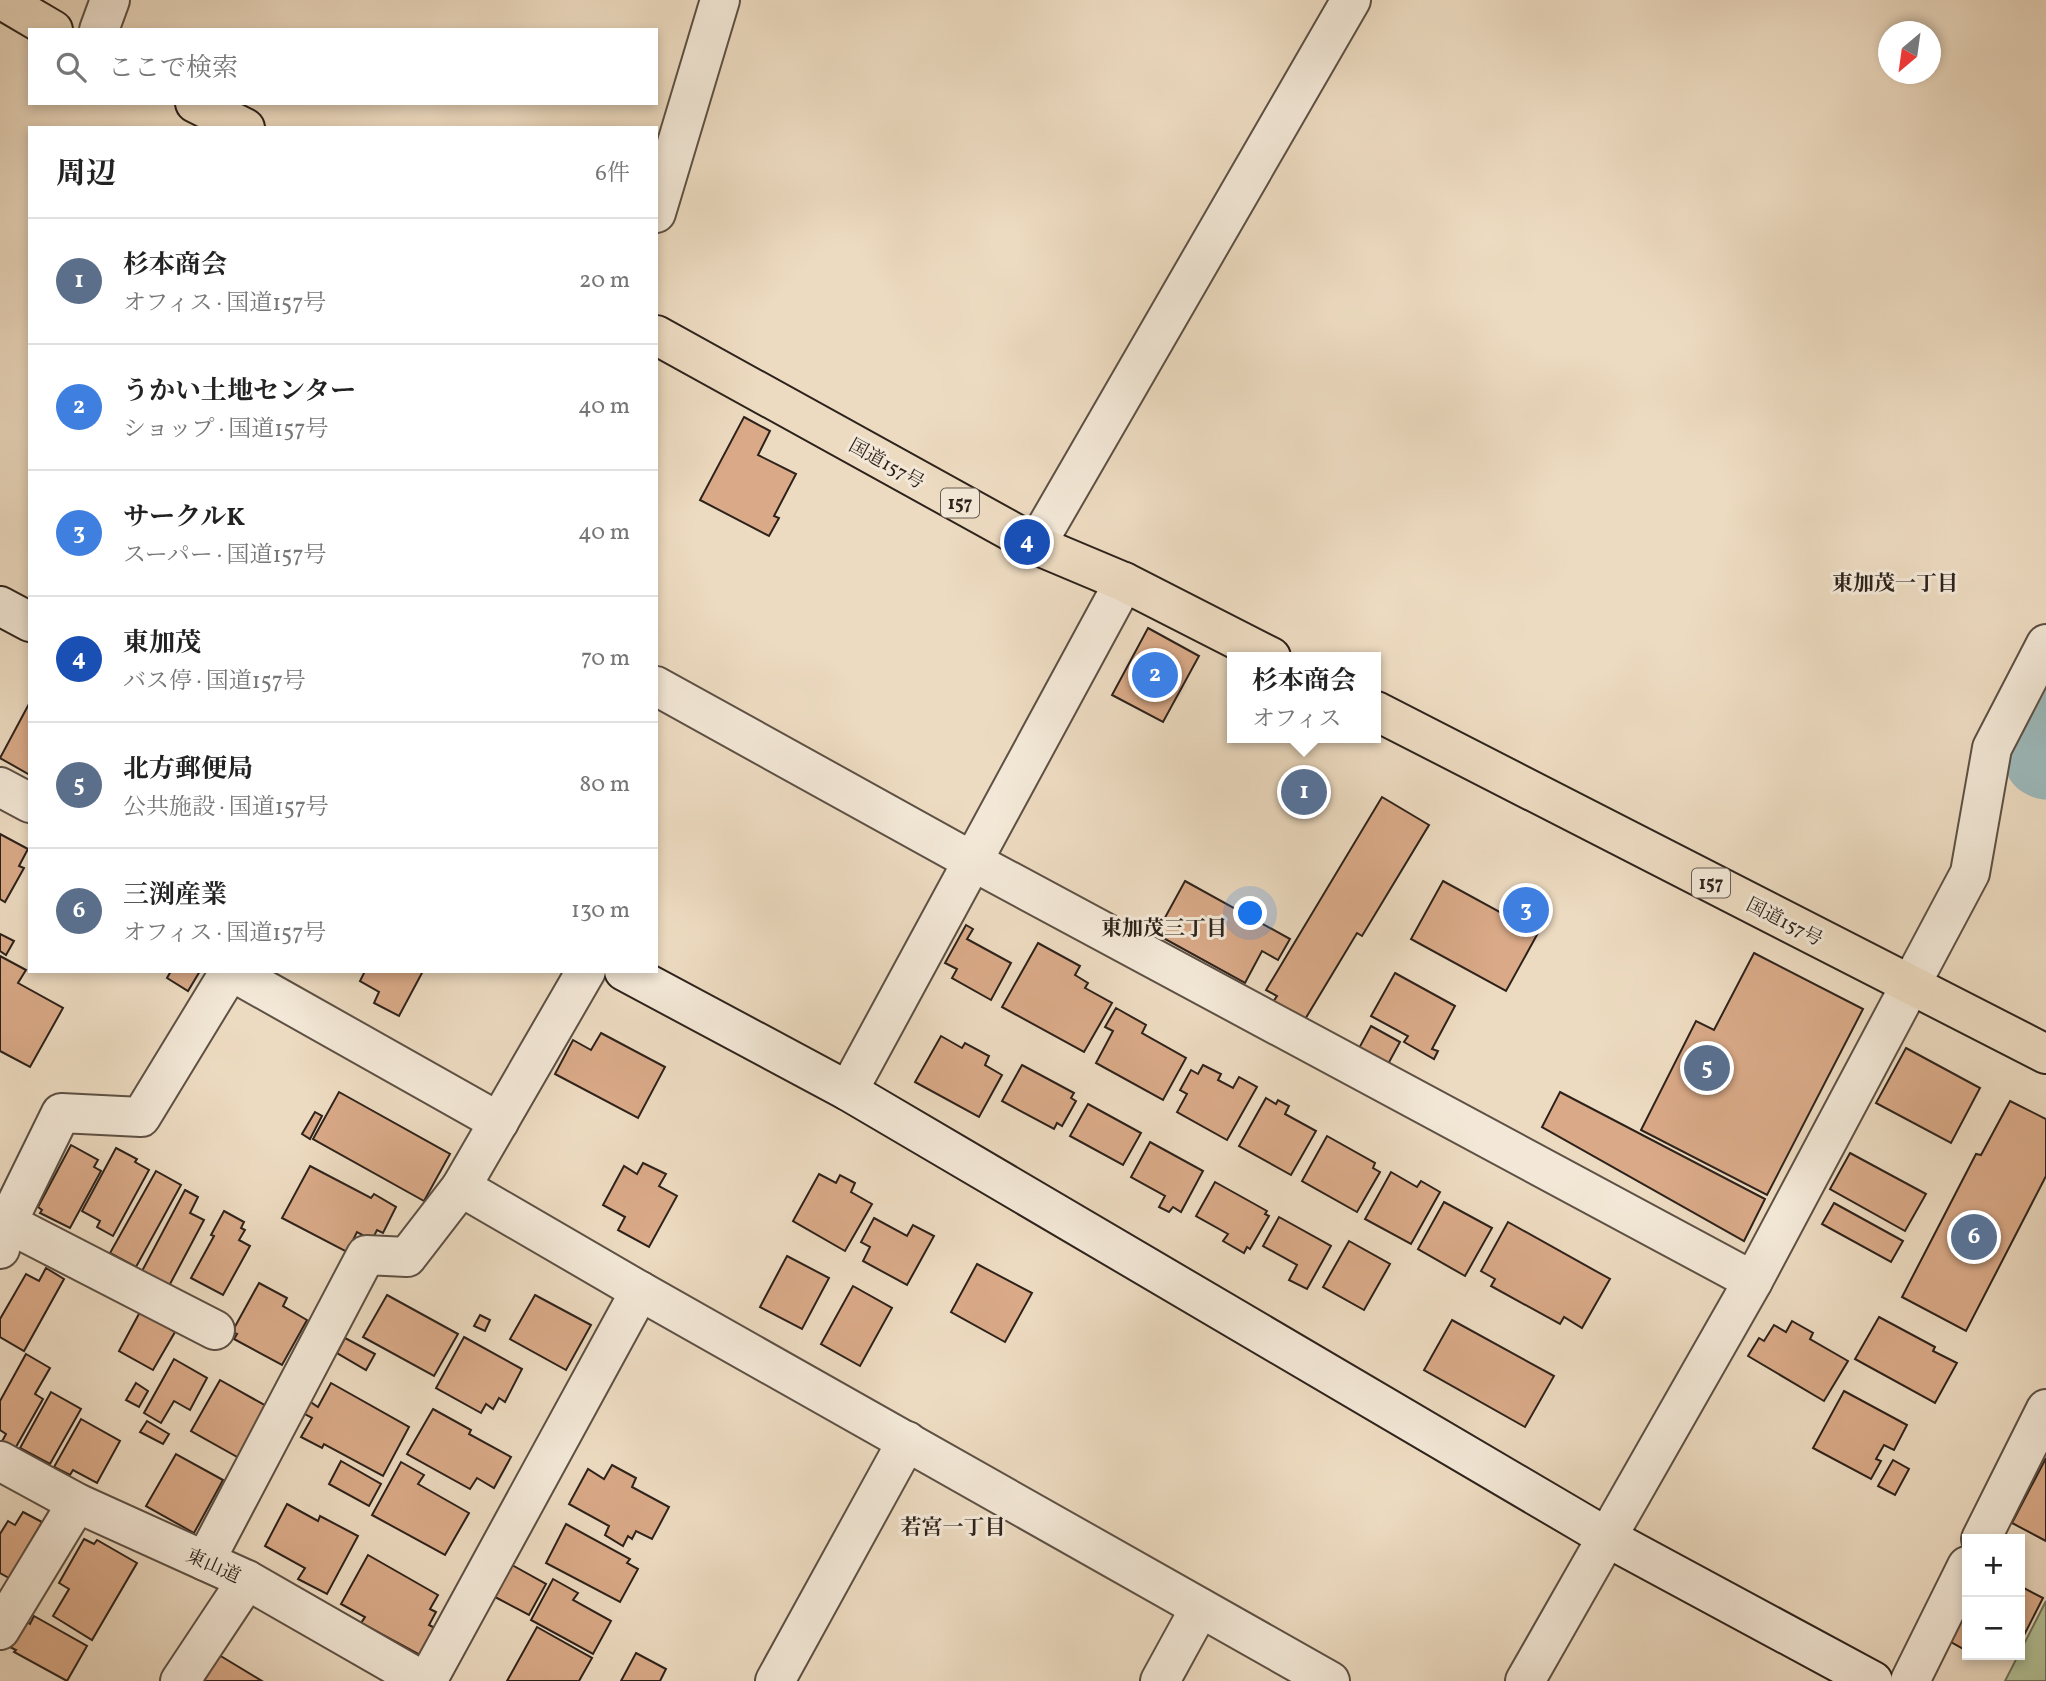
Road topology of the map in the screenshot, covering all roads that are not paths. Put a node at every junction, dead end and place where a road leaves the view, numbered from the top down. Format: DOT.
graph roads {
  1 [pos="2,0"];
  2 [pos="110,0"];
  3 [pos="720,0"];
  4 [pos="1351,0"];
  5 [pos="50,28"];
  6 [pos="100,28"];
  7 [pos="199,105"];
  8 [pos="241,126"];
  9 [pos="658,206"];
  10 [pos="658,336"];
  11 [pos="1036,545"];
  12 [pos="1124,582"];
  13 [pos="0,606"];
  14 [pos="28,621"];
  15 [pos="2046,644"];
  16 [pos="1261,652"];
  17 [pos="658,687"];
  18 [pos="1381,714"];
  19 [pos="0,786"];
  20 [pos="28,802"];
  21 [pos="972,861"];
  22 [pos="229,973"];
  23 [pos="234,973"];
  24 [pos="585,973"];
  25 [pos="628,973"];
  26 [pos="1911,985"];
  27 [pos="2046,1054"];
  28 [pos="848,1091"];
  29 [pos="499,1122"];
  30 [pos="461,1187"];
  31 [pos="3,1236"];
  32 [pos="1753,1281"];
  33 [pos="640,1291"];
  34 [pos="215,1330"];
  35 [pos="2043,1422"];
  36 [pos="906,1441"];
  37 [pos="0,1461"];
  38 [pos="76,1503"];
  39 [pos="1984,1534"];
  40 [pos="1608,1538"];
  41 [pos="205,1561"];
  42 [pos="1962,1576"];
  43 [pos="247,1580"];
  44 [pos="1200,1608"];
  45 [pos="0,1630"];
  46 [pos="180,1681"];
  47 [pos="425,1681"];
  48 [pos="775,1681"];
  49 [pos="1160,1681"];
  50 [pos="1330,1681"];
  51 [pos="1525,1681"];
  52 [pos="1873,1681"];
  53 [pos="1910,1681"];
  1 -- 5 [label="highway"];
  2 -- 6 [label="street"];
  3 -- 9 [label="street"];
  4 -- 11 [label="street"];
  7 -- 8 [label="highway"];
  10 -- 11 [label="highway, 国道157号 / 157"];
  11 -- 12 [label="highway, 国道157号 / 157"];
  12 -- 16 [label="highway, 国道157号 / 157"];
  12 -- 21 [label="street"];
  13 -- 14 [label="street"];
  15 -- 26 [label="street"];
  17 -- 21 [label="street"];
  18 -- 26 [label="highway, 国道157号 / 157"];
  19 -- 20 [label="street"];
  21 -- 28 [label="street"];
  21 -- 32 [label="street"];
  22 -- 31 [label="street"];
  23 -- 29 [label="street"];
  24 -- 29 [label="street"];
  25 -- 28 [label="street"];
  26 -- 27 [label="highway, 国道157号 / 157"];
  26 -- 32 [label="street"];
  28 -- 40 [label="street"];
  29 -- 30 [label="street"];
  30 -- 33 [label="street"];
  30 -- 41 [label="street"];
  31 -- 34 [label="street"];
  32 -- 40 [label="street"];
  33 -- 36 [label="street"];
  33 -- 47 [label="street"];
  35 -- 39 [label="street"];
  36 -- 44 [label="street"];
  36 -- 48 [label="street"];
  37 -- 38 [label="street, 東山道"];
  38 -- 41 [label="street, 東山道"];
  38 -- 45 [label="street"];
  40 -- 51 [label="street"];
  40 -- 52 [label="street"];
  41 -- 43 [label="street, 東山道"];
  42 -- 53 [label="street"];
  43 -- 46 [label="street"];
  43 -- 47 [label="street, 東山道"];
  44 -- 49 [label="street"];
  44 -- 50 [label="street"];
}
